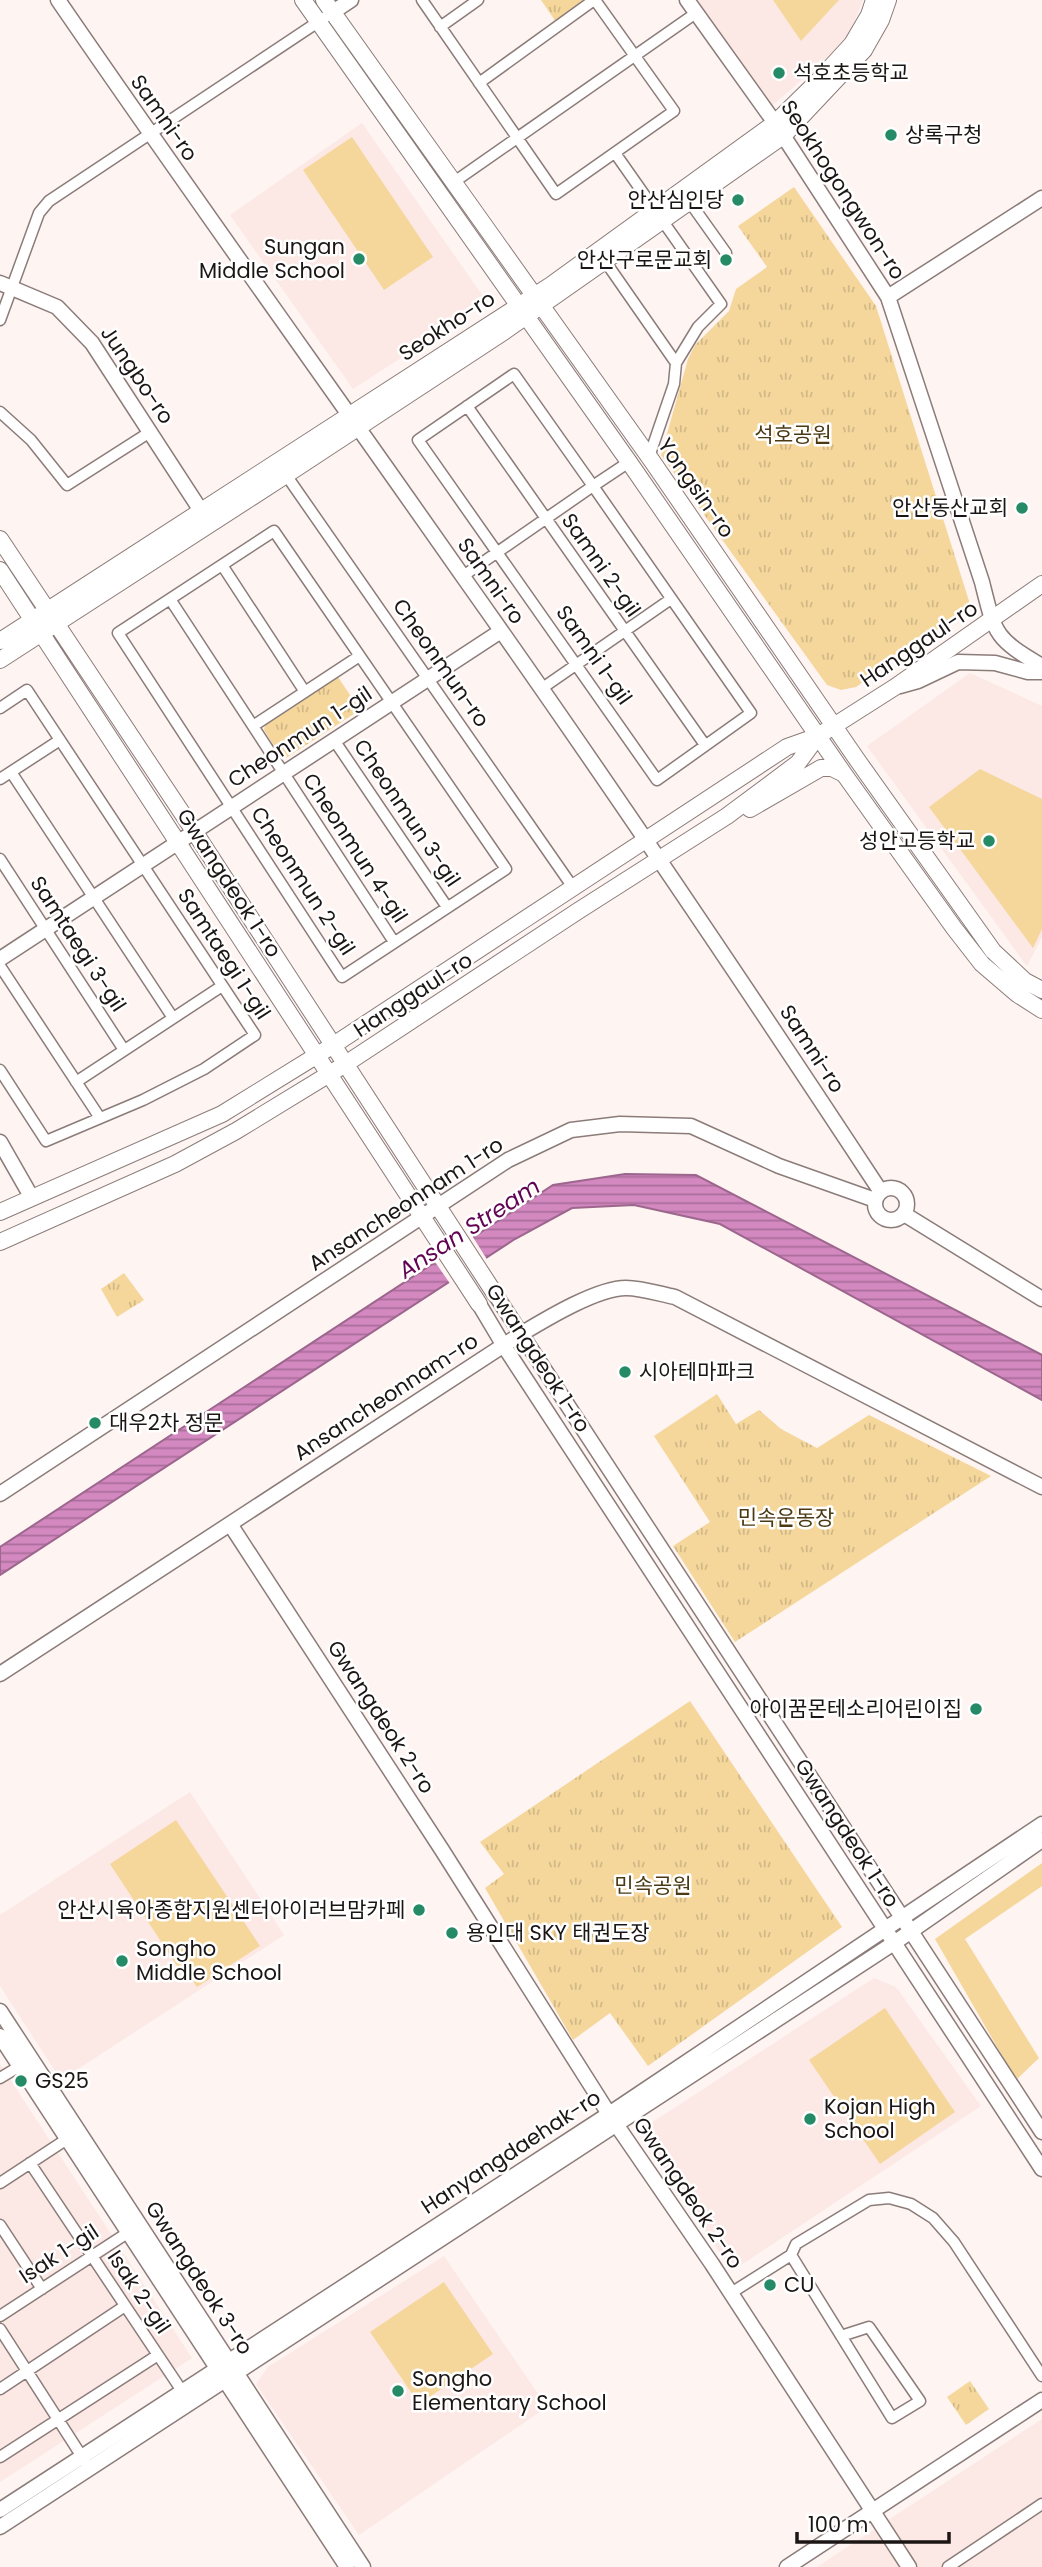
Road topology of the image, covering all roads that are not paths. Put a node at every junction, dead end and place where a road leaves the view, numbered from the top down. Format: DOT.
graph roads {
  1 [pos="58,0"];
  2 [pos="303,0"];
  3 [pos="351,0"];
  4 [pos="422,0"];
  5 [pos="478,0"];
  6 [pos="595,0"];
  7 [pos="687,0"];
  8 [pos="874,0"];
  9 [pos="888,0"];
  10 [pos="329,6"];
  11 [pos="696,13"];
  12 [pos="319,23"];
  13 [pos="440,27"];
  14 [pos="635,55"];
  15 [pos="479,83"];
  16 [pos="779,129"];
  17 [pos="150,135"];
  18 [pos="517,138"];
  19 [pos="615,153"];
  20 [pos="454,182"];
  21 [pos="1042,198"];
  22 [pos="690,201"];
  23 [pos="659,215"];
  24 [pos="726,253"];
  25 [pos="604,261"];
  26 [pos="6,285"];
  27 [pos="888,297"];
  28 [pos="537,300"];
  29 [pos="523,310"];
  30 [pos="0,320"];
  31 [pos="676,363"];
  32 [pos="467,406"];
  33 [pos="0,412"];
  34 [pos="353,422"];
  35 [pos="150,432"];
  36 [pos="649,457"];
  37 [pos="629,462"];
  38 [pos="282,469"];
  39 [pos="593,486"];
  40 [pos="206,517"];
  41 [pos="545,519"];
  42 [pos="0,539"];
  43 [pos="498,552"];
  44 [pos="222,565"];
  45 [pos="0,570"];
  46 [pos="463,576"];
  47 [pos="1042,584"];
  48 [pos="170,599"];
  49 [pos="671,599"];
  50 [pos="48,610"];
  51 [pos="991,620"];
  52 [pos="57,624"];
  53 [pos="38,626"];
  54 [pos="501,631"];
  55 [pos="625,632"];
  56 [pos="0,641"];
  57 [pos="358,657"];
  58 [pos="0,660"];
  59 [pos="577,665"];
  60 [pos="1042,666"];
  61 [pos="1042,672"];
  62 [pos="430,679"];
  63 [pos="895,687"];
  64 [pos="541,689"];
  65 [pos="305,692"];
  66 [pos="391,703"];
  67 [pos="0,708"];
  68 [pos="253,726"];
  69 [pos="834,726"];
  70 [pos="818,736"];
  71 [pos="61,740"];
  72 [pos="334,740"];
  73 [pos="705,746"];
  74 [pos="11,772"];
  75 [pos="283,773"];
  76 [pos="844,774"];
  77 [pos="0,779"];
  78 [pos="232,806"];
  79 [pos="727,816"];
  80 [pos="194,831"];
  81 [pos="645,839"];
  82 [pos="177,843"];
  83 [pos="0,859"];
  84 [pos="658,860"];
  85 [pos="143,865"];
  86 [pos="572,886"];
  87 [pos="93,897"];
  88 [pos="447,907"];
  89 [pos="46,929"];
  90 [pos="394,942"];
  91 [pos="0,959"];
  92 [pos="0,965"];
  93 [pos="222,986"];
  94 [pos="1042,990"];
  95 [pos="1042,1010"];
  96 [pos="173,1018"];
  97 [pos="332,1046"];
  98 [pos="124,1050"];
  99 [pos="316,1056"];
  100 [pos="344,1065"];
  101 [pos="0,1070"];
  102 [pos="328,1074"];
  103 [pos="76,1082"];
  104 [pos="100,1118"];
  105 [pos="0,1142"];
  106 [pos="878,1196"];
  107 [pos="32,1198"];
  108 [pos="0,1212"];
  109 [pos="441,1213"];
  110 [pos="904,1214"];
  111 [pos="425,1223"];
  112 [pos="0,1242"];
  113 [pos="495,1294"];
  114 [pos="1042,1299"];
  115 [pos="479,1304"];
  116 [pos="521,1335"];
  117 [pos="504,1346"];
  118 [pos="1042,1487"];
  119 [pos="0,1494"];
  120 [pos="230,1524"];
  121 [pos="0,1674"];
  122 [pos="1042,1824"];
  123 [pos="1042,1840"];
  124 [pos="906,1925"];
  125 [pos="885,1930"];
  126 [pos="894,1943"];
  127 [pos="0,2011"];
  128 [pos="0,2036"];
  129 [pos="20,2066"];
  130 [pos="0,2078"];
  131 [pos="613,2119"];
  132 [pos="1042,2132"];
  133 [pos="67,2139"];
  134 [pos="30,2163"];
  135 [pos="1042,2169"];
  136 [pos="0,2183"];
  137 [pos="0,2225"];
  138 [pos="134,2228"];
  139 [pos="791,2255"];
  140 [pos="92,2256"];
  141 [pos="42,2289"];
  142 [pos="731,2293"];
  143 [pos="125,2306"];
  144 [pos="0,2316"];
  145 [pos="0,2329"];
  146 [pos="841,2336"];
  147 [pos="158,2355"];
  148 [pos="226,2370"];
  149 [pos="27,2371"];
  150 [pos="1042,2376"];
  151 [pos="0,2389"];
  152 [pos="182,2391"];
  153 [pos="1042,2400"];
  154 [pos="58,2419"];
  155 [pos="0,2457"];
  156 [pos="86,2462"];
  157 [pos="1042,2504"];
  158 [pos="0,2510"];
  159 [pos="872,2511"];
  160 [pos="0,2527"];
  161 [pos="346,2567"];
  162 [pos="363,2567"];
  163 [pos="787,2567"];
  164 [pos="909,2567"];
  165 [pos="948,2567"];
  1 -- 17 [label="street, Samni-ro"];
  2 -- 12 [label="main road, Yongsin-ro"];
  3 -- 10 [label="street"];
  4 -- 13 [label="street"];
  5 -- 13 [label="street"];
  6 -- 14 [label="street"];
  6 -- 15 [label="street"];
  7 -- 11 [label="street, Seokhogongwon-ro"];
  8 -- 16 [label="main road, Seokho-ro"];
  9 -- 16 [label="main road, Seokho-ro"];
  10 -- 12 [label="street"];
  10 -- 20 [label="main road, Yongsin-ro"];
  11 -- 14 [label="street"];
  11 -- 16 [label="street, Seokhogongwon-ro"];
  12 -- 17 [label="street"];
  12 -- 29 [label="main road, Yongsin-ro"];
  13 -- 15 [label="street"];
  14 -- 18 [label="street"];
  14 -- 19 [label="street"];
  15 -- 18 [label="street"];
  16 -- 22 [label="main road, Seokho-ro"];
  16 -- 23 [label="main road, Seokho-ro"];
  16 -- 27 [label="street, Seokhogongwon-ro"];
  17 -- 26 [label="street"];
  17 -- 34 [label="street, Samni-ro"];
  18 -- 19 [label="street"];
  18 -- 20 [label="street"];
  19 -- 23 [label="street"];
  20 -- 28 [label="main road, Yongsin-ro"];
  21 -- 27 [label="street"];
  22 -- 23 [label="main road, Seokho-ro"];
  22 -- 24 [label="street"];
  23 -- 25 [label="main road, Seokho-ro"];
  23 -- 28 [label="main road, Seokho-ro"];
  23 -- 31 [label="street"];
  25 -- 28 [label="main road, Seokho-ro"];
  25 -- 31 [label="street"];
  26 -- 30 [label="street"];
  26 -- 35 [label="street, Jungbo-ro"];
  27 -- 51 [label="street, Seokhogongwon-ro"];
  28 -- 29 [label="main road, Seokho-ro"];
  28 -- 36 [label="main road, Yongsin-ro"];
  29 -- 34 [label="main road, Seokho-ro"];
  29 -- 37 [label="main road, Yongsin-ro"];
  31 -- 36 [label="street"];
  32 -- 39 [label="street, Samni 1-gil"];
  32 -- 41 [label="street, Samni 2-gil"];
  32 -- 43 [label="street, Samni 1-gil"];
  33 -- 35 [label="street"];
  34 -- 38 [label="main road, Seokho-ro"];
  34 -- 46 [label="street, Samni-ro"];
  35 -- 40 [label="street, Jungbo-ro"];
  36 -- 69 [label="main road, Yongsin-ro"];
  37 -- 39 [label="street"];
  37 -- 70 [label="main road, Yongsin-ro"];
  38 -- 40 [label="main road, Seokho-ro"];
  38 -- 62 [label="street, Cheonmun-ro"];
  39 -- 41 [label="street"];
  39 -- 49 [label="street, Samni 1-gil"];
  40 -- 50 [label="main road, Seokho-ro"];
  40 -- 52 [label="main road, Seokho-ro"];
  41 -- 43 [label="street"];
  41 -- 55 [label="street, Samni 2-gil"];
  42 -- 50 [label="main road, Gwangdeok 1-ro"];
  43 -- 46 [label="street"];
  43 -- 59 [label="street, Samni 1-gil"];
  44 -- 48 [label="street, Cheonmun 2-gil"];
  44 -- 57 [label="street, Cheonmun 2-gil"];
  44 -- 65 [label="street"];
  45 -- 53 [label="main road, Gwangdeok 1-ro"];
  46 -- 54 [label="street, Samni-ro"];
  47 -- 51 [label="main road, Hanggaul-ro"];
  48 -- 68 [label="street, Cheonmun 4-gil"];
  48 -- 78 [label="street, Cheonmun 2-gil"];
  49 -- 55 [label="street"];
  49 -- 73 [label="street, Samni 1-gil"];
  50 -- 52 [label="main road, Gwangdeok 1-ro"];
  50 -- 53 [label="main road, Seokho-ro"];
  51 -- 60 [label="street"];
  51 -- 63 [label="main road, Hanggaul-ro"];
  52 -- 53 [label="main road, Seokho-ro"];
  52 -- 80 [label="main road, Gwangdeok 1-ro"];
  53 -- 56 [label="main road, Seokho-ro"];
  53 -- 58 [label="main road, Seokho-ro"];
  53 -- 82 [label="main road, Gwangdeok 1-ro"];
  54 -- 62 [label="street, Cheonmun 1-gil"];
  54 -- 64 [label="street, Samni-ro"];
  55 -- 59 [label="street"];
  55 -- 73 [label="street, Samni 2-gil"];
  57 -- 65 [label="street"];
  57 -- 66 [label="street, Cheonmun 2-gil"];
  59 -- 64 [label="street"];
  59 -- 73 [label="street, Samni 1-gil"];
  61 -- 63 [label="street"];
  62 -- 66 [label="street, Cheonmun 1-gil"];
  62 -- 86 [label="street, Cheonmun-ro"];
  63 -- 69 [label="main road, Hanggaul-ro"];
  64 -- 81 [label="street, Samni-ro"];
  65 -- 68 [label="street"];
  66 -- 72 [label="street, Cheonmun 1-gil"];
  66 -- 88 [label="street, Cheonmun 2-gil"];
  67 -- 71 [label="street, Samtaegi 1-gil"];
  68 -- 75 [label="street, Cheonmun 4-gil"];
  69 -- 70 [label="main road, Hanggaul-ro"];
  69 -- 94 [label="main road, Yongsin-ro"];
  70 -- 76 [label="main road, Yongsin-ro"];
  70 -- 79 [label="main road, Hanggaul-ro"];
  70 -- 81 [label="main road, Hanggaul-ro"];
  71 -- 74 [label="street"];
  71 -- 85 [label="street, Samtaegi 1-gil"];
  72 -- 75 [label="street, Cheonmun 1-gil"];
  72 -- 88 [label="street, Cheonmun 3-gil"];
  74 -- 77 [label="street"];
  74 -- 87 [label="street"];
  75 -- 78 [label="street, Cheonmun 1-gil"];
  75 -- 90 [label="street, Cheonmun 4-gil"];
  76 -- 79 [label="main road"];
  76 -- 95 [label="main road, Yongsin-ro"];
  78 -- 80 [label="street, Cheonmun 1-gil"];
  78 -- 90 [label="street, Cheonmun 2-gil"];
  79 -- 84 [label="main road, Hanggaul-ro"];
  80 -- 82 [label="street, Cheonmun 1-gil"];
  80 -- 97 [label="main road, Gwangdeok 1-ro"];
  81 -- 84 [label="street, Samni-ro"];
  81 -- 86 [label="main road, Hanggaul-ro"];
  82 -- 85 [label="street, Cheonmun 1-gil"];
  82 -- 99 [label="main road, Gwangdeok 1-ro"];
  83 -- 89 [label="street, Samtaegi 3-gil"];
  84 -- 100 [label="main road, Hanggaul-ro"];
  84 -- 106 [label="street, Samni-ro"];
  85 -- 87 [label="street, Cheonmun 1-gil"];
  85 -- 93 [label="street, Samtaegi 1-gil"];
  86 -- 97 [label="main road, Hanggaul-ro"];
  87 -- 89 [label="street, Cheonmun 1-gil"];
  87 -- 96 [label="street"];
  88 -- 90 [label="street, Cheonmun 2-gil"];
  89 -- 91 [label="street, Cheonmun 1-gil"];
  89 -- 98 [label="street, Samtaegi 3-gil"];
  92 -- 103 [label="street"];
  93 -- 96 [label="street"];
  93 -- 104 [label="street, Samtaegi 1-gil"];
  96 -- 98 [label="street"];
  97 -- 99 [label="main road, Hanggaul-ro"];
  97 -- 100 [label="main road, Gwangdeok 1-ro"];
  98 -- 103 [label="street"];
  99 -- 102 [label="main road, Gwangdeok 1-ro"];
  99 -- 107 [label="main road, Hanggaul-ro"];
  100 -- 102 [label="main road, Hanggaul-ro"];
  100 -- 109 [label="main road, Gwangdeok 1-ro"];
  101 -- 104 [label="street, Samtaegi 1-gil"];
  102 -- 111 [label="main road, Gwangdeok 1-ro"];
  102 -- 112 [label="main road, Hanggaul-ro"];
  103 -- 104 [label="street"];
  105 -- 107 [label="street"];
  106 -- 109 [label="street, Ansancheonnam 1-ro"];
  106 -- 110 [label="street"];
  106 -- 110 [label="street"];
  107 -- 108 [label="main road, Hanggaul-ro"];
  109 -- 111 [label="street, Ansancheonnam 1-ro"];
  109 -- 113 [label="main road, Gwangdeok 1-ro"];
  110 -- 114 [label="street"];
  111 -- 115 [label="main road, Gwangdeok 1-ro"];
  111 -- 119 [label="street, Ansancheonnam 1-ro"];
  113 -- 116 [label="street, Gwangdeok 1-ro"];
  115 -- 117 [label="street, Gwangdeok 1-ro"];
  116 -- 117 [label="street, Ansancheonnam-ro"];
  116 -- 118 [label="street, Ansancheonnam-ro"];
  116 -- 124 [label="street, Gwangdeok 1-ro"];
  117 -- 120 [label="street, Ansancheonnam-ro"];
  117 -- 125 [label="street, Gwangdeok 1-ro"];
  120 -- 121 [label="street, Ansancheonnam-ro"];
  120 -- 131 [label="street, Gwangdeok 2-ro"];
  122 -- 124 [label="street, Hanyangdaehak-ro"];
  123 -- 124 [label="street, Hanyangdaehak-ro"];
  124 -- 125 [label="street, Hanyangdaehak-ro"];
  124 -- 126 [label="street, Hanyangdaehak-ro"];
  124 -- 132 [label="street, Gwangdeok 1-ro"];
  125 -- 126 [label="street, Gwangdeok 1-ro"];
  125 -- 131 [label="street, Hanyangdaehak-ro"];
  126 -- 131 [label="street, Hanyangdaehak-ro"];
  126 -- 135 [label="street, Gwangdeok 1-ro"];
  127 -- 138 [label="street, Gwangdeok 3-ro"];
  128 -- 129 [label="street, Gwangdeok 3-ro"];
  129 -- 130 [label="street"];
  129 -- 133 [label="street, Gwangdeok 3-ro"];
  131 -- 142 [label="street, Gwangdeok 2-ro"];
  131 -- 148 [label="street, Hanyangdaehak-ro"];
  133 -- 134 [label="street"];
  133 -- 138 [label="street, Gwangdeok 3-ro"];
  134 -- 136 [label="street"];
  134 -- 140 [label="street, Isak 2-gil"];
  137 -- 141 [label="street"];
  138 -- 140 [label="street, Isak 1-gil"];
  138 -- 148 [label="street, Gwangdeok 3-ro"];
  139 -- 142 [label="street"];
  139 -- 146 [label="street"];
  139 -- 150 [label="street"];
  140 -- 141 [label="street, Isak 1-gil"];
  140 -- 143 [label="street, Isak 2-gil"];
  141 -- 144 [label="street, Isak 1-gil"];
  142 -- 159 [label="street, Gwangdeok 2-ro"];
  143 -- 147 [label="street, Isak 2-gil"];
  143 -- 149 [label="street"];
  145 -- 149 [label="street"];
  146 -- 146 [label="street"];
  147 -- 152 [label="street"];
  147 -- 154 [label="street, Isak 2-gil"];
  148 -- 152 [label="street, Hanyangdaehak-ro"];
  148 -- 156 [label="street, Hanyangdaehak-ro"];
  148 -- 161 [label="street, Gwangdeok 3-ro"];
  148 -- 162 [label="street, Gwangdeok 3-ro"];
  149 -- 151 [label="street"];
  149 -- 154 [label="street"];
  152 -- 156 [label="street, Hanyangdaehak-ro"];
  153 -- 159 [label="street"];
  154 -- 155 [label="street, Isak 2-gil"];
  154 -- 156 [label="street"];
  156 -- 158 [label="street, Hanyangdaehak-ro"];
  156 -- 160 [label="street, Hanyangdaehak-ro"];
  157 -- 165 [label="street"];
  159 -- 163 [label="street"];
  159 -- 164 [label="street, Gwangdeok 2-ro"];
}
